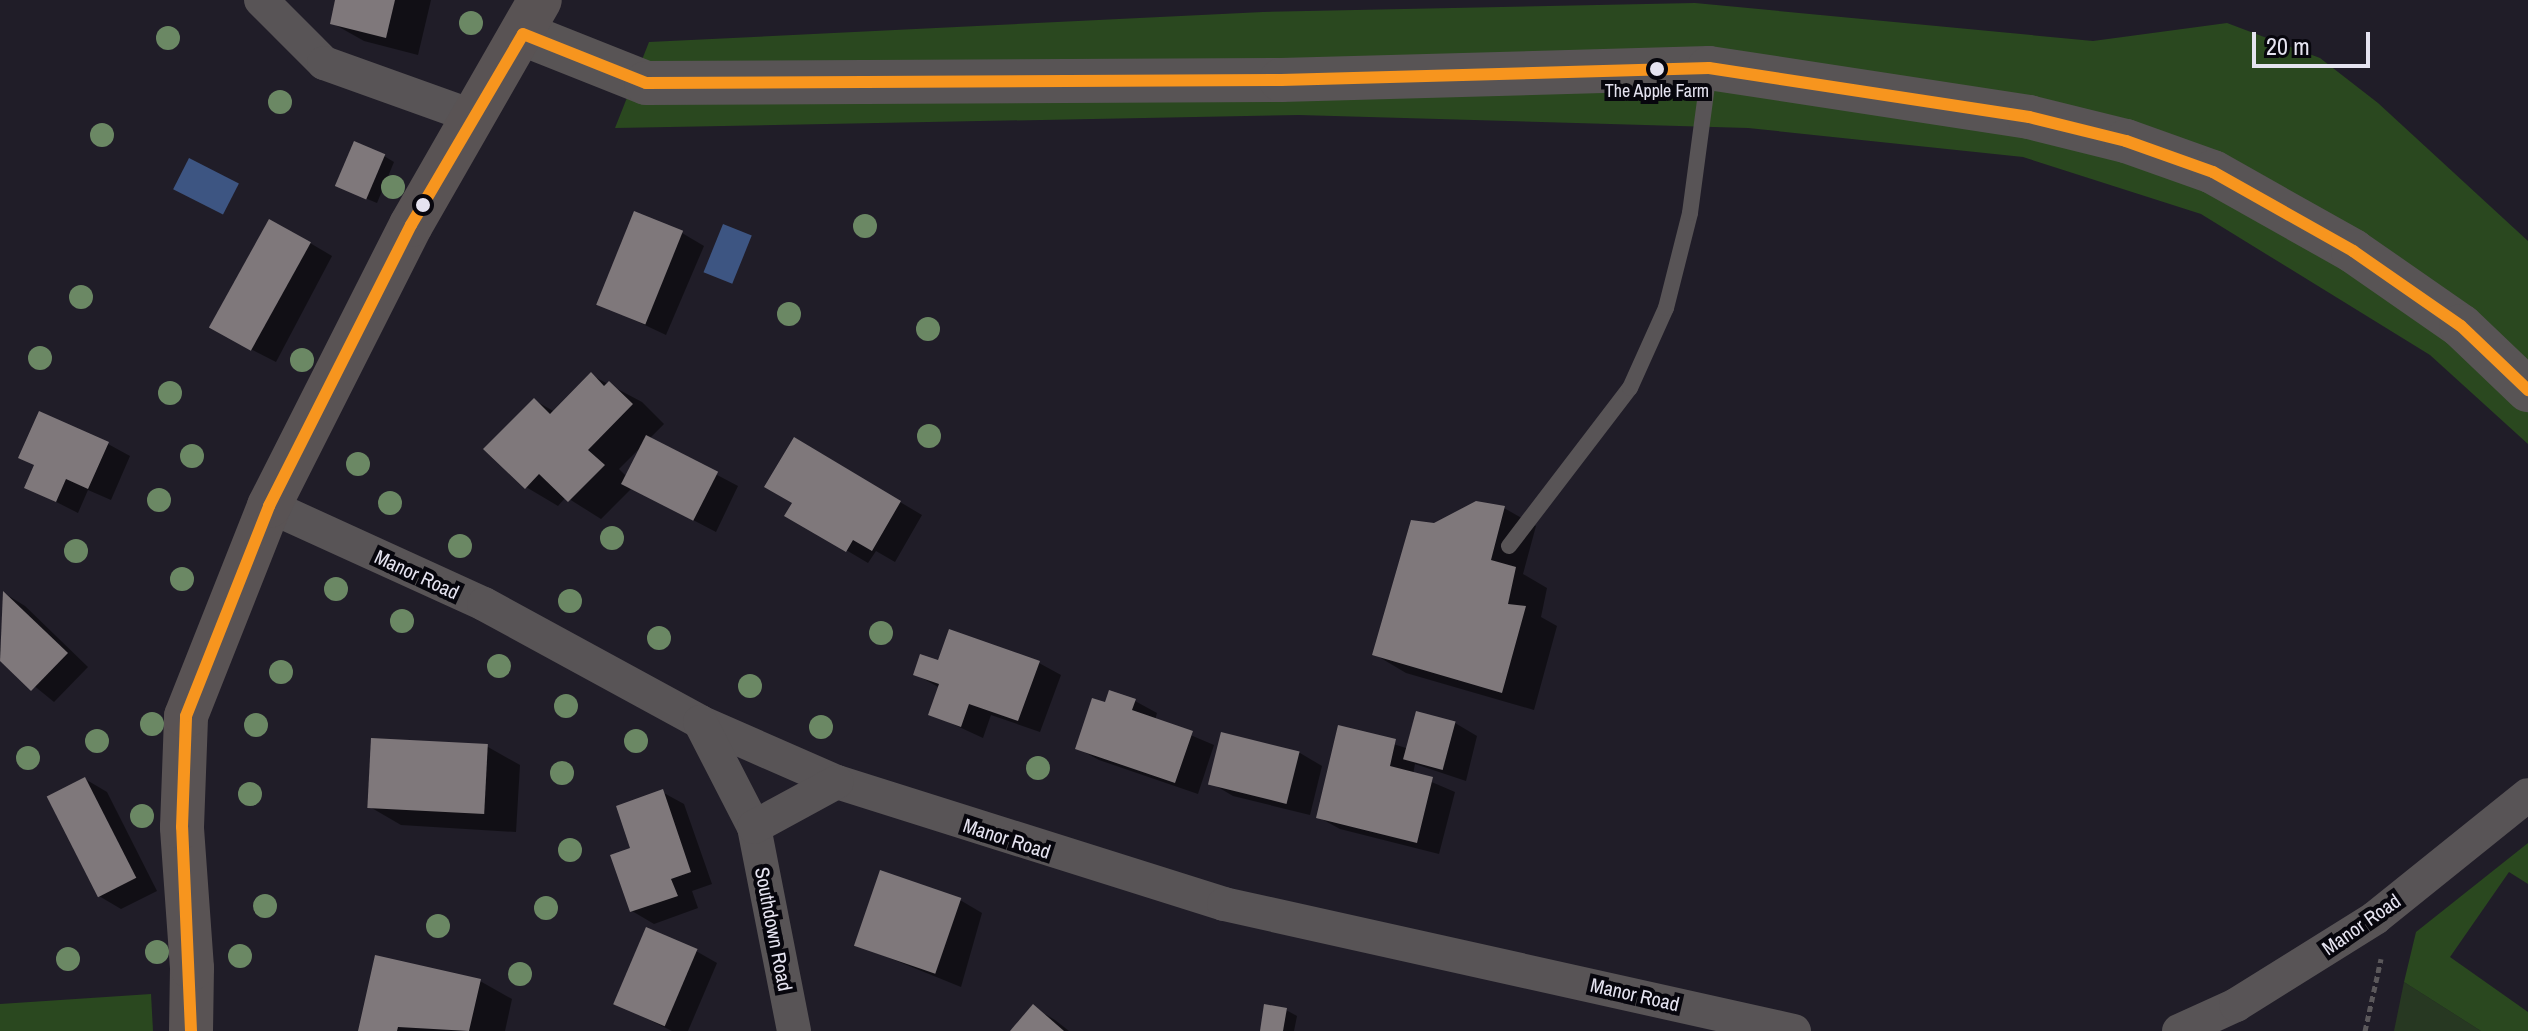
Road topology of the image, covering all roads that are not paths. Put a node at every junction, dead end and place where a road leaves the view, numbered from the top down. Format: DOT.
graph roads {
  1 [pos="261,0"];
  2 [pos="531,17"];
  3 [pos="1709,68"];
  4 [pos="475,117"];
  5 [pos="2528,390"];
  6 [pos="269,506"];
  7 [pos="1509,546"];
  8 [pos="700,722"];
  9 [pos="837,782"];
  10 [pos="2528,795"];
  11 [pos="754,827"];
  12 [pos="191,1031"];
  13 [pos="794,1031"];
  14 [pos="1794,1031"];
  15 [pos="2179,1031"];
  1 -- 4 [label="street"];
  2 -- 3 [label="main road"];
  2 -- 4 [label="main road"];
  3 -- 5 [label="main road"];
  3 -- 7 [label="lane"];
  4 -- 6 [label="main road"];
  6 -- 8 [label="street, Manor Road"];
  6 -- 12 [label="main road"];
  8 -- 9 [label="street, Manor Road"];
  8 -- 11 [label="street, Southdown Road"];
  9 -- 11 [label="street"];
  9 -- 14 [label="street, Manor Road"];
  10 -- 15 [label="street, Manor Road"];
  11 -- 13 [label="street, Southdown Road"];
}
